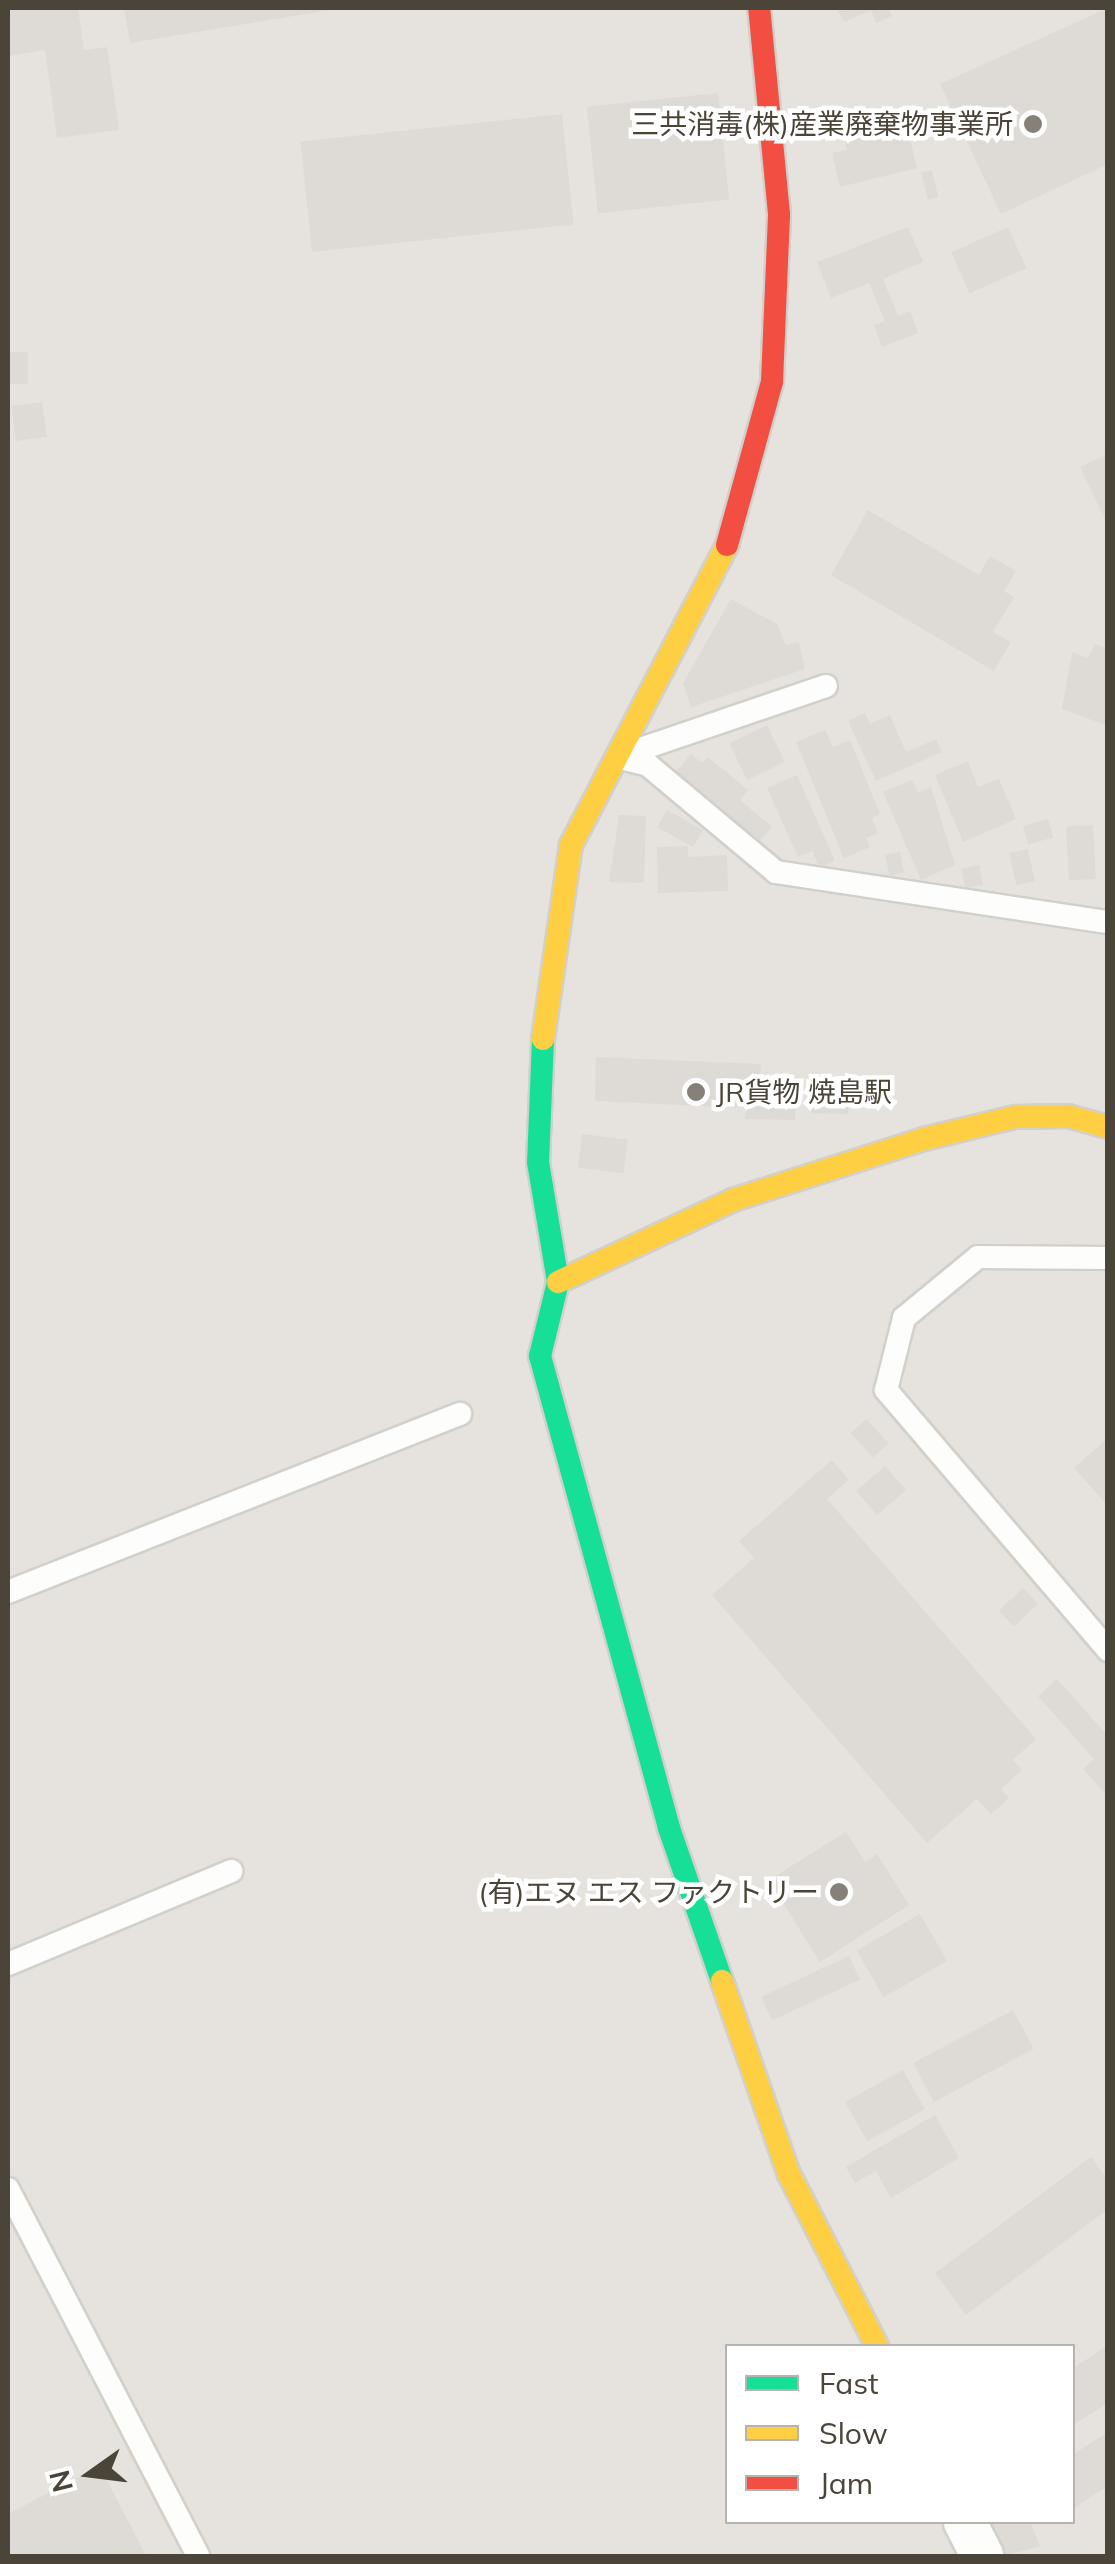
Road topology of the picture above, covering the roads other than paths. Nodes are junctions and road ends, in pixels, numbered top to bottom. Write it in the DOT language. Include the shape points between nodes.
graph roads {
  1 [pos="760,8"];
  2 [pos="826,686"];
  3 [pos="616,757"];
  4 [pos="1108,922"];
  5 [pos="1108,1127"];
  6 [pos="1108,1258"];
  7 [pos="558,1282"];
  8 [pos="460,1414"];
  9 [pos="8,1592"];
  10 [pos="1108,1650"];
  11 [pos="231,1871"];
  12 [pos="8,1964"];
  13 [pos="8,2189"];
  14 [pos="875,2344"];
  15 [pos="966,2524"];
  16 [pos="198,2556"];
  17 [pos="982,2556"];
  1 -- 3 [label="street" via="780,214 772,382 726,548"];
  2 -- 3 [label="lane"];
  3 -- 4 [label="lane" via="648,765 776,872"];
  3 -- 7 [label="street" via="571,845 545,1005 538,1162"];
  5 -- 7 [label="street" via="1068,1116 1014,1117 924,1139 734,1200"];
  6 -- 10 [label="lane" via="978,1256 904,1318 886,1390"];
  7 -- 14 [label="street" via="540,1356 668,1828 789,2174"];
  8 -- 9 [label="lane"];
  11 -- 12 [label="lane"];
  13 -- 16 [label="lane"];
  15 -- 17 [label="street"];
}
